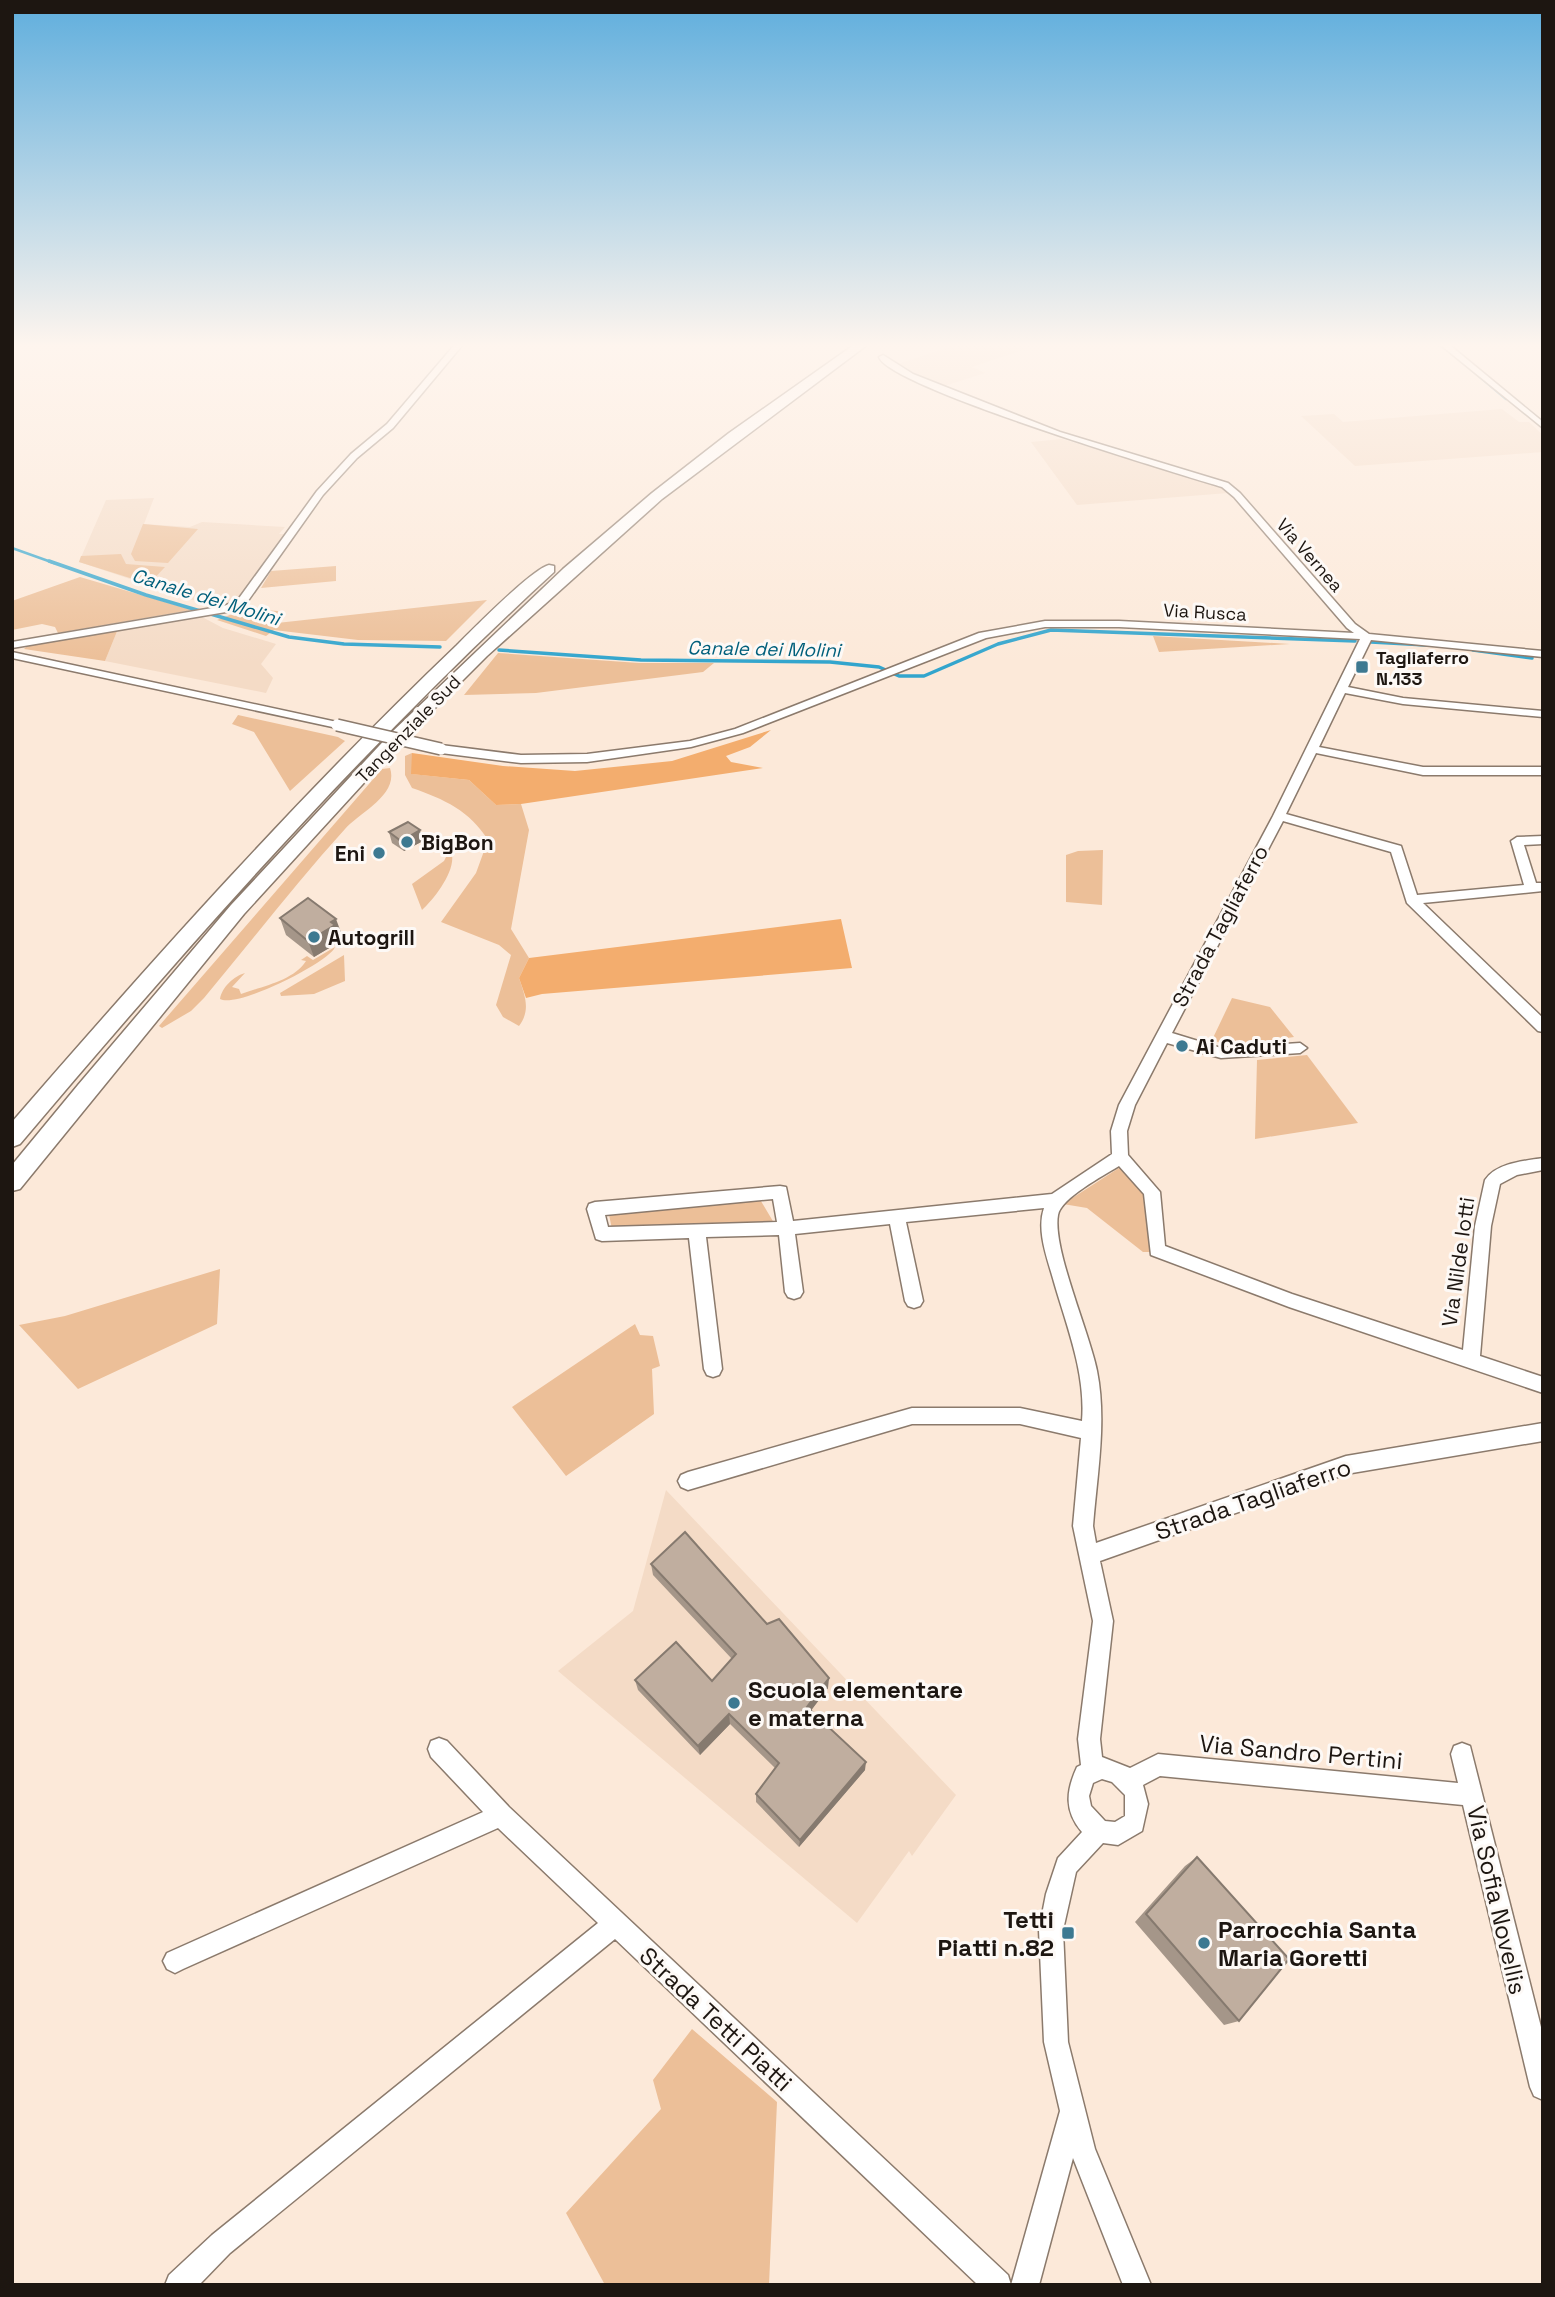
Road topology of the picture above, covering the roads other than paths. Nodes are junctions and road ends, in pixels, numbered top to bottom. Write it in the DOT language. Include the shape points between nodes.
graph roads {
  1 [pos="362,449"];
  2 [pos="696,449"];
  3 [pos="716,449"];
  4 [pos="1105,449"];
  5 [pos="1367,637"];
  6 [pos="12,645"];
  7 [pos="1516,649"];
  8 [pos="12,654"];
  9 [pos="1543,654"];
  10 [pos="1543,660"];
  11 [pos="1342,689"];
  12 [pos="1543,714"];
  13 [pos="1312,750"];
  14 [pos="1543,771"];
  15 [pos="1279,816"];
  16 [pos="1543,840"];
  17 [pos="1537,887"];
  18 [pos="1412,900"];
  19 [pos="1543,1027"];
  20 [pos="1163,1036"];
  21 [pos="1300,1048"];
  22 [pos="12,1138"];
  23 [pos="1120,1157"];
  24 [pos="1543,1164"];
  25 [pos="12,1182"];
  26 [pos="1055,1200"];
  27 [pos="897,1217"];
  28 [pos="786,1228"];
  29 [pos="697,1231"];
  30 [pos="794,1292"];
  31 [pos="914,1301"];
  32 [pos="1471,1360"];
  33 [pos="713,1368"];
  34 [pos="1543,1385"];
  35 [pos="1090,1431"];
  36 [pos="1543,1432"];
  37 [pos="688,1481"];
  38 [pos="1089,1555"];
  39 [pos="439,1749"];
  40 [pos="1462,1754"];
  41 [pos="1093,1770"];
  42 [pos="1129,1781"];
  43 [pos="1472,1795"];
  44 [pos="500,1815"];
  45 [pos="1098,1831"];
  46 [pos="615,1924"];
  47 [pos="175,1961"];
  48 [pos="1543,2087"];
  49 [pos="1072,2111"];
  50 [pos="179,2285"];
  51 [pos="998,2285"];
  52 [pos="1025,2285"];
  53 [pos="1137,2285"];
  1 -- 6 [label="street" via="320,493 241,603"];
  2 -- 22 [label="highway, Tangenziale Sud" via="637,494 472,639 380,728 256,859"];
  3 -- 25 [label="highway, Tangenziale Sud" via="483,652 360,778 123,1046"];
  4 -- 5 [label="street, Via Vernea" via="1225,485 1351,626"];
  5 -- 7 [label="street, Via Rusca"];
  5 -- 8 [label="street, Via Rusca, bridge" via="1045,624 983,635 739,731 691,744 639,753 520,759 441,749"];
  5 -- 11 [label="street, Strada Tagliaferro"];
  7 -- 9 [label="street"];
  7 -- 10 [label="street"];
  11 -- 12 [label="street" via="1403,701"];
  11 -- 13 [label="street, Strada Tagliaferro"];
  13 -- 14 [label="street" via="1423,771"];
  13 -- 15 [label="street, Strada Tagliaferro"];
  15 -- 18 [label="street" via="1397,849"];
  15 -- 20 [label="street, Strada Tagliaferro"];
  16 -- 17 [label="street" via="1517,841"];
  17 -- 18 [label="street"];
  18 -- 19 [label="street"];
  20 -- 21 [label="street, Strada Tagliaferro" via="1221,1053"];
  20 -- 23 [label="street, Strada Tagliaferro" via="1126,1105 1119,1131"];
  23 -- 26 [label="street"];
  23 -- 32 [label="street, Via Nilde Iotti" via="1152,1192 1157,1250 1289,1300"];
  24 -- 32 [label="street, Via Nilde Iotti" via="1514,1169 1493,1180 1483,1226"];
  26 -- 27 [label="street"];
  26 -- 35 [label="street" via="1049,1217 1053,1248 1088,1369 1093,1402"];
  27 -- 28 [label="street"];
  27 -- 31 [label="street"];
  28 -- 29 [label="street"];
  28 -- 29 [label="street" via="780,1192 595,1209 602,1234"];
  28 -- 30 [label="street"];
  29 -- 33 [label="street"];
  32 -- 34 [label="street, Via Nilde Iotti"];
  35 -- 37 [label="street" via="1020,1416 912,1416"];
  35 -- 38 [label="street" via="1083,1526"];
  36 -- 38 [label="street, Strada Tagliaferro" via="1346,1465"];
  38 -- 41 [label="street" via="1103,1621 1089,1739"];
  39 -- 44 [label="street, Strada Tetti Piatti"];
  40 -- 43 [label="street, Via Sofia Novellis"];
  41 -- 42 [label="street" via="1111,1769"];
  41 -- 45 [label="street" via="1080,1783 1078,1803"];
  42 -- 43 [label="street, Via Sandro Pertini" via="1158,1765"];
  42 -- 45 [label="street" via="1138,1802 1134,1823 1118,1835"];
  43 -- 48 [label="street, Via Sofia Novellis"];
  44 -- 46 [label="street, Strada Tetti Piatti"];
  44 -- 47 [label="street"];
  45 -- 49 [label="street" via="1066,1866 1051,1930 1056,2042"];
  46 -- 50 [label="street" via="221,2244"];
  46 -- 51 [label="street, Strada Tetti Piatti"];
  49 -- 52 [label="street"];
  49 -- 53 [label="street" via="1082,2149"];
}
